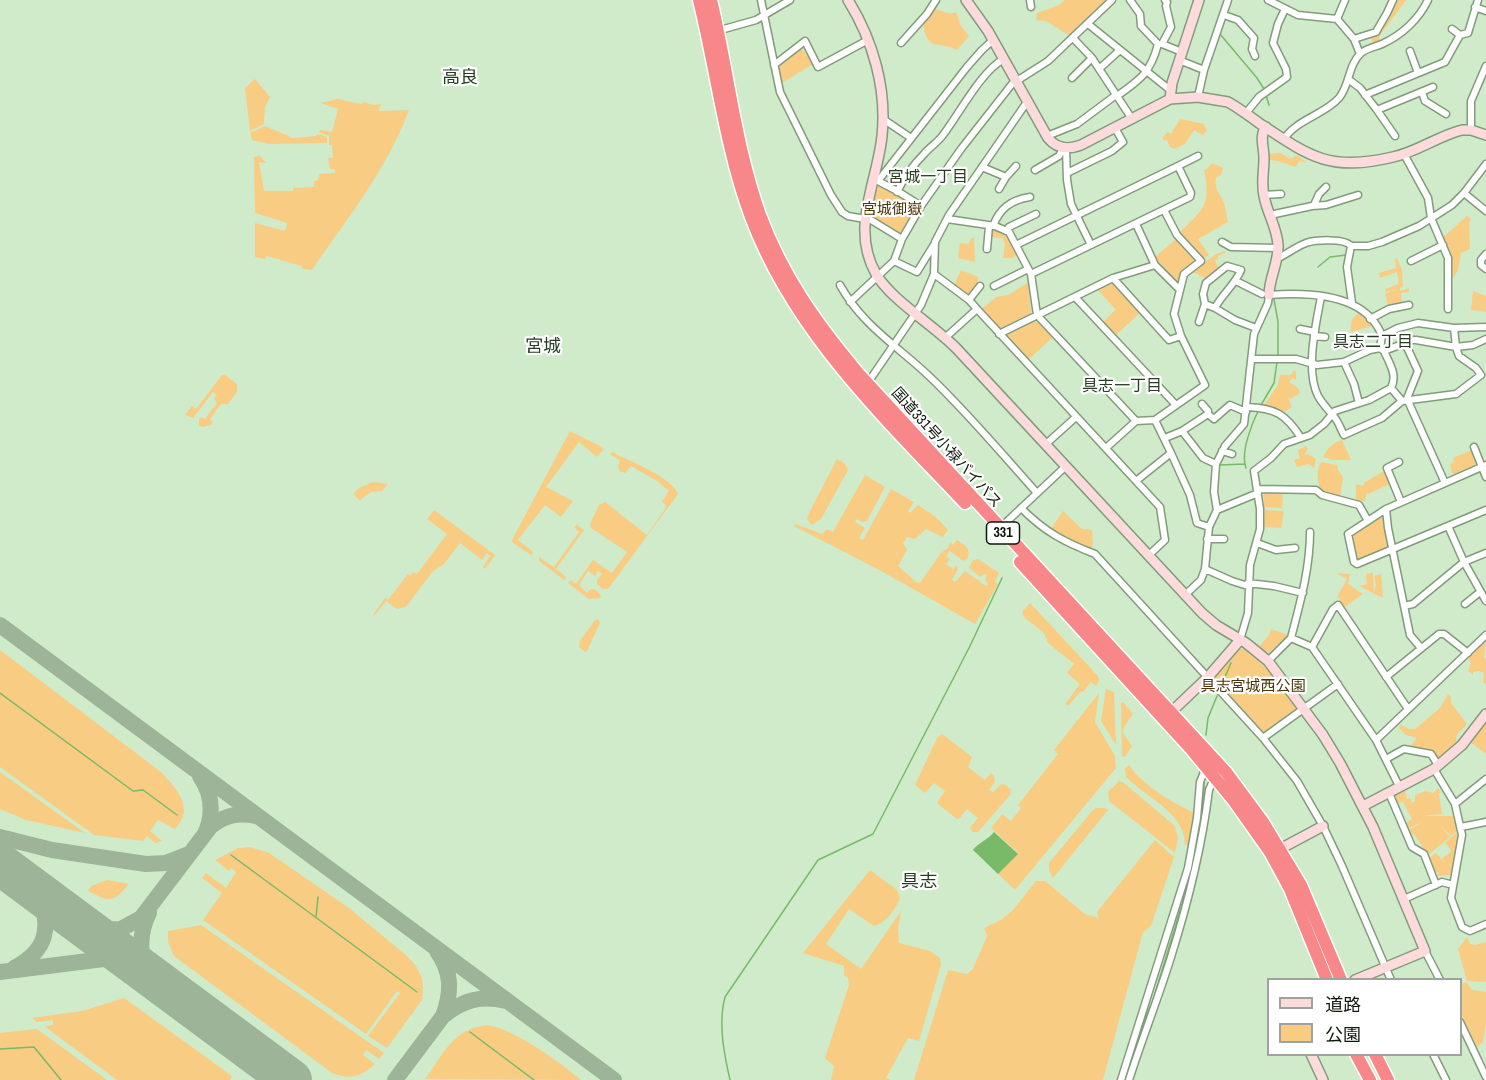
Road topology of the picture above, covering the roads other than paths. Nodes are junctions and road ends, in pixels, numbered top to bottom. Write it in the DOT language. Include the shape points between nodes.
graph roads {
  1 [pos="699,0"];
  2 [pos="711,0"];
  3 [pos="761,0"];
  4 [pos="790,0"];
  5 [pos="848,0"];
  6 [pos="936,0"];
  7 [pos="966,0"];
  8 [pos="1112,0"];
  9 [pos="1130,0"];
  10 [pos="1199,0"];
  11 [pos="1228,0"];
  12 [pos="1268,0"];
  13 [pos="1345,0"];
  14 [pos="1393,0"];
  15 [pos="1428,0"];
  16 [pos="1167,1"];
  17 [pos="1476,4"];
  18 [pos="1285,9"];
  19 [pos="1486,10"];
  20 [pos="1224,15"];
  21 [pos="764,17"];
  22 [pos="1337,19"];
  23 [pos="1088,24"];
  24 [pos="1452,29"];
  25 [pos="712,32"];
  26 [pos="1460,35"];
  27 [pos="1073,38"];
  28 [pos="1354,39"];
  29 [pos="868,40"];
  30 [pos="993,40"];
  31 [pos="901,44"];
  32 [pos="1160,44"];
  33 [pos="1120,50"];
  34 [pos="1410,51"];
  35 [pos="1360,54"];
  36 [pos="1181,56"];
  37 [pos="1255,56"];
  38 [pos="1092,58"];
  39 [pos="1004,59"];
  40 [pos="774,65"];
  41 [pos="1486,66"];
  42 [pos="1099,69"];
  43 [pos="1204,70"];
  44 [pos="1147,72"];
  45 [pos="1418,73"];
  46 [pos="1072,78"];
  47 [pos="1348,79"];
  48 [pos="1016,81"];
  49 [pos="1433,87"];
  50 [pos="1422,92"];
  51 [pos="1170,95"];
  52 [pos="1365,95"];
  53 [pos="1116,96"];
  54 [pos="1198,97"];
  55 [pos="1027,102"];
  56 [pos="1377,110"];
  57 [pos="1246,113"];
  58 [pos="1446,114"];
  59 [pos="883,119"];
  60 [pos="1132,119"];
  61 [pos="1266,127"];
  62 [pos="1115,128"];
  63 [pos="1471,130"];
  64 [pos="1486,135"];
  65 [pos="1047,136"];
  66 [pos="1395,136"];
  67 [pos="911,138"];
  68 [pos="1284,139"];
  69 [pos="1064,148"];
  70 [pos="1404,154"];
  71 [pos="1198,156"];
  72 [pos="1486,164"];
  73 [pos="1016,166"];
  74 [pos="1178,166"];
  75 [pos="982,167"];
  76 [pos="1035,170"];
  77 [pos="1067,173"];
  78 [pos="1006,177"];
  79 [pos="1326,187"];
  80 [pos="999,189"];
  81 [pos="897,192"];
  82 [pos="1464,193"];
  83 [pos="1281,194"];
  84 [pos="1263,195"];
  85 [pos="1358,195"];
  86 [pos="1030,196"];
  87 [pos="921,206"];
  88 [pos="1314,206"];
  89 [pos="1164,210"];
  90 [pos="1486,211"];
  91 [pos="1036,214"];
  92 [pos="1077,215"];
  93 [pos="1270,215"];
  94 [pos="865,218"];
  95 [pos="1431,218"];
  96 [pos="947,219"];
  97 [pos="1136,224"];
  98 [pos="991,226"];
  99 [pos="1006,231"];
  100 [pos="902,239"];
  101 [pos="935,242"];
  102 [pos="1222,242"];
  103 [pos="1016,245"];
  104 [pos="1443,245"];
  105 [pos="1091,246"];
  106 [pos="1351,246"];
  107 [pos="1278,248"];
  108 [pos="987,249"];
  109 [pos="1486,254"];
  110 [pos="1276,259"];
  111 [pos="894,261"];
  112 [pos="1411,261"];
  113 [pos="1155,265"];
  114 [pos="1486,269"];
  115 [pos="1029,272"];
  116 [pos="934,274"];
  117 [pos="878,277"];
  118 [pos="1113,278"];
  119 [pos="1236,281"];
  120 [pos="840,285"];
  121 [pos="980,286"];
  122 [pos="994,286"];
  123 [pos="1180,290"];
  124 [pos="1266,295"];
  125 [pos="1075,297"];
  126 [pos="1321,297"];
  127 [pos="969,300"];
  128 [pos="850,302"];
  129 [pos="1352,303"];
  130 [pos="1205,304"];
  131 [pos="1409,305"];
  132 [pos="1215,308"];
  133 [pos="977,309"];
  134 [pos="1448,309"];
  135 [pos="916,313"];
  136 [pos="1037,315"];
  137 [pos="1370,319"];
  138 [pos="1200,322"];
  139 [pos="1486,327"];
  140 [pos="1256,328"];
  141 [pos="1454,328"];
  142 [pos="1300,329"];
  143 [pos="999,334"];
  144 [pos="1314,334"];
  145 [pos="1181,336"];
  146 [pos="1382,336"];
  147 [pos="946,337"];
  148 [pos="1325,337"];
  149 [pos="1486,339"];
  150 [pos="1405,343"];
  151 [pos="894,346"];
  152 [pos="1456,347"];
  153 [pos="1382,350"];
  154 [pos="1252,359"];
  155 [pos="1344,362"];
  156 [pos="1313,365"];
  157 [pos="1484,374"];
  158 [pos="864,387"];
  159 [pos="1391,388"];
  160 [pos="1405,401"];
  161 [pos="1359,403"];
  162 [pos="1202,404"];
  163 [pos="1176,405"];
  164 [pos="1246,410"];
  165 [pos="1208,414"];
  166 [pos="1332,415"];
  167 [pos="1076,417"];
  168 [pos="1214,419"];
  169 [pos="1155,420"];
  170 [pos="1136,421"];
  171 [pos="1212,426"];
  172 [pos="1182,431"];
  173 [pos="1165,438"];
  174 [pos="1301,438"];
  175 [pos="1046,444"];
  176 [pos="1474,447"];
  177 [pos="1106,448"];
  178 [pos="1222,451"];
  179 [pos="1171,453"];
  180 [pos="1232,454"];
  181 [pos="1399,462"];
  182 [pos="1216,464"];
  183 [pos="1066,466"];
  184 [pos="1484,466"];
  185 [pos="1486,477"];
  186 [pos="1136,481"];
  187 [pos="1445,483"];
  188 [pos="1258,491"];
  189 [pos="1037,493"];
  190 [pos="1401,502"];
  191 [pos="1022,508"];
  192 [pos="1386,509"];
  193 [pos="1217,510"];
  194 [pos="1486,510"];
  195 [pos="1368,521"];
  196 [pos="1448,526"];
  197 [pos="999,528"];
  198 [pos="1209,528"];
  199 [pos="1310,532"];
  200 [pos="1207,539"];
  201 [pos="1224,539"];
  202 [pos="1257,543"];
  203 [pos="1295,549"];
  204 [pos="1393,549"];
  205 [pos="1486,553"];
  206 [pos="1149,555"];
  207 [pos="1464,562"];
  208 [pos="1205,569"];
  209 [pos="1248,584"];
  210 [pos="1303,592"];
  211 [pos="1480,592"];
  212 [pos="1185,595"];
  213 [pos="1486,601"];
  214 [pos="1465,603"];
  215 [pos="1404,606"];
  216 [pos="1486,635"];
  217 [pos="1291,638"];
  218 [pos="1240,640"];
  219 [pos="1312,647"];
  220 [pos="1421,648"];
  221 [pos="1468,653"];
  222 [pos="1268,661"];
  223 [pos="1208,677"];
  224 [pos="1386,677"];
  225 [pos="1338,684"];
  226 [pos="1304,708"];
  227 [pos="1408,710"];
  228 [pos="1486,714"];
  229 [pos="1167,715"];
  230 [pos="1263,738"];
  231 [pos="1376,740"];
  232 [pos="1386,759"];
  233 [pos="1206,767"];
  234 [pos="1436,767"];
  235 [pos="1486,779"];
  236 [pos="1218,781"];
  237 [pos="1400,788"];
  238 [pos="1389,794"];
  239 [pos="1455,804"];
  240 [pos="1363,806"];
  241 [pos="1486,822"];
  242 [pos="1323,826"];
  243 [pos="1461,827"];
  244 [pos="1280,849"];
  245 [pos="1436,885"];
  246 [pos="1453,885"];
  247 [pos="1404,899"];
  248 [pos="1486,924"];
  249 [pos="1425,951"];
  250 [pos="1161,954"];
  251 [pos="1171,957"];
  252 [pos="1385,968"];
  253 [pos="1326,978"];
  254 [pos="1340,978"];
  255 [pos="1360,978"];
  256 [pos="1390,978"];
  257 [pos="1439,978"];
  258 [pos="1462,1028"];
  259 [pos="1312,1056"];
  260 [pos="1357,1056"];
  261 [pos="1376,1056"];
  262 [pos="1434,1056"];
  263 [pos="1486,1077"];
  264 [pos="1121,1080"];
  265 [pos="1129,1080"];
  266 [pos="1323,1080"];
  267 [pos="1370,1080"];
  268 [pos="1388,1080"];
  269 [pos="1446,1080"];
  1 -- 25 [label="highway, 国道331号小禄バイパス / 331"];
  2 -- 25 [label="highway, 国道331号小禄バイパス / 331"];
  3 -- 21 [label="street"];
  4 -- 21 [label="street"];
  5 -- 29 [label="street"];
  6 -- 31 [label="street"];
  7 -- 30 [label="street"];
  8 -- 23 [label="street"];
  9 -- 32 [label="street" via="1141,16 1141,26"];
  10 -- 36 [label="street"];
  11 -- 20 [label="street"];
  12 -- 18 [label="street"];
  13 -- 22 [label="street"];
  14 -- 28 [label="street" via="1376,32"];
  15 -- 35 [label="street" via="1420,15 1392,39"];
  16 -- 32 [label="street" via="1171,27"];
  17 -- 19 [label="street"];
  17 -- 26 [label="street" via="1468,33"];
  18 -- 22 [label="street" via="1298,15"];
  18 -- 57 [label="street" via="1273,43 1287,77 1259,97"];
  20 -- 37 [label="street" via="1238,20 1254,38"];
  20 -- 43 [label="street"];
  21 -- 25 [label="street"];
  21 -- 40 [label="street"];
  22 -- 28 [label="street"];
  23 -- 27 [label="street"];
  23 -- 33 [label="street"];
  24 -- 26 [label="street"];
  25 -- 158 [label="highway, 国道331号小禄バイパス / 331" via="760,216 802,300"];
  26 -- 45 [label="street" via="1445,62"];
  27 -- 38 [label="street"];
  27 -- 48 [label="street" via="1039,68"];
  28 -- 35 [label="street"];
  29 -- 40 [label="street" via="818,67 805,41"];
  29 -- 59 [label="street" via="879,80"];
  30 -- 39 [label="street"];
  30 -- 67 [label="street"];
  32 -- 36 [label="street"];
  32 -- 44 [label="street"];
  33 -- 42 [label="street"];
  33 -- 44 [label="street"];
  34 -- 45 [label="street"];
  35 -- 47 [label="street"];
  36 -- 43 [label="street"];
  36 -- 51 [label="street"];
  38 -- 42 [label="street"];
  38 -- 46 [label="street"];
  39 -- 48 [label="street"];
  39 -- 81 [label="street" via="993,66"];
  40 -- 94 [label="street" via="780,92 831,195 842,212"];
  41 -- 63 [label="street" via="1472,101"];
  42 -- 53 [label="street"];
  43 -- 54 [label="street"];
  44 -- 51 [label="street"];
  44 -- 53 [label="street"];
  45 -- 52 [label="street"];
  47 -- 52 [label="street"];
  47 -- 68 [label="street" via="1333,104 1292,129"];
  48 -- 55 [label="street"];
  48 -- 87 [label="street"];
  49 -- 50 [label="street"];
  50 -- 56 [label="street"];
  50 -- 58 [label="street" via="1425,101"];
  51 -- 54 [label="street"];
  51 -- 60 [label="street"];
  52 -- 56 [label="street"];
  53 -- 60 [label="street"];
  53 -- 65 [label="street" via="1077,124"];
  54 -- 57 [label="street" via="1224,101"];
  55 -- 65 [label="street"];
  55 -- 75 [label="street"];
  56 -- 66 [label="street"];
  57 -- 61 [label="street"];
  59 -- 67 [label="street"];
  59 -- 94 [label="street"];
  60 -- 62 [label="street"];
  61 -- 68 [label="street"];
  61 -- 84 [label="street" via="1262,133"];
  62 -- 69 [label="street" via="1081,145"];
  62 -- 77 [label="street" via="1123,142"];
  63 -- 64 [label="street"];
  63 -- 70 [label="street" via="1453,132"];
  65 -- 69 [label="street"];
  67 -- 81 [label="street" via="878,181"];
  68 -- 70 [label="street" via="1311,156 1336,162"];
  69 -- 76 [label="street" via="1059,156"];
  69 -- 77 [label="street"];
  70 -- 95 [label="street" via="1428,198"];
  71 -- 74 [label="street"];
  72 -- 82 [label="street"];
  73 -- 78 [label="street"];
  74 -- 89 [label="street" via="1190,197"];
  74 -- 92 [label="street"];
  75 -- 78 [label="street"];
  75 -- 96 [label="street"];
  77 -- 92 [label="street"];
  78 -- 80 [label="street"];
  79 -- 88 [label="street"];
  81 -- 87 [label="street"];
  82 -- 90 [label="street"];
  82 -- 95 [label="street"];
  83 -- 84 [label="street"];
  84 -- 93 [label="street"];
  85 -- 88 [label="street"];
  86 -- 98 [label="street" via="1005,206"];
  87 -- 100 [label="street"];
  88 -- 93 [label="street"];
  89 -- 97 [label="street"];
  89 -- 123 [label="street" via="1177,235 1201,261 1184,274"];
  91 -- 99 [label="street"];
  92 -- 103 [label="street"];
  92 -- 105 [label="street"];
  93 -- 107 [label="street"];
  94 -- 100 [label="street"];
  94 -- 117 [label="street" via="865,247"];
  95 -- 104 [label="street"];
  95 -- 106 [label="street" via="1382,242"];
  96 -- 98 [label="street"];
  96 -- 101 [label="street"];
  97 -- 105 [label="street"];
  97 -- 113 [label="street"];
  98 -- 99 [label="street"];
  98 -- 108 [label="street"];
  99 -- 103 [label="street"];
  100 -- 111 [label="street"];
  101 -- 111 [label="street" via="917,272"];
  101 -- 116 [label="street"];
  102 -- 107 [label="street" via="1231,247"];
  103 -- 115 [label="street"];
  104 -- 112 [label="street"];
  104 -- 134 [label="street" via="1448,267"];
  105 -- 115 [label="street"];
  106 -- 110 [label="street" via="1341,240 1308,242"];
  106 -- 129 [label="street" via="1347,267"];
  107 -- 110 [label="street"];
  109 -- 114 [label="street" via="1481,260"];
  110 -- 124 [label="street"];
  111 -- 117 [label="street"];
  113 -- 118 [label="street"];
  113 -- 123 [label="street"];
  115 -- 122 [label="street"];
  115 -- 136 [label="street"];
  116 -- 127 [label="street"];
  116 -- 135 [label="street"];
  117 -- 128 [label="street"];
  117 -- 135 [label="street"];
  118 -- 125 [label="street"];
  118 -- 145 [label="street" via="1169,340"];
  119 -- 124 [label="street"];
  119 -- 130 [label="street" via="1241,270 1227,266 1206,283"];
  119 -- 132 [label="street"];
  120 -- 128 [label="street"];
  121 -- 127 [label="street"];
  123 -- 145 [label="street" via="1174,309"];
  124 -- 126 [label="street"];
  124 -- 140 [label="street"];
  125 -- 136 [label="street"];
  125 -- 163 [label="street"];
  126 -- 129 [label="street"];
  126 -- 144 [label="street"];
  127 -- 133 [label="street"];
  128 -- 151 [label="street"];
  129 -- 137 [label="street"];
  130 -- 132 [label="street"];
  130 -- 138 [label="street"];
  131 -- 137 [label="street"];
  132 -- 140 [label="street"];
  133 -- 143 [label="street"];
  133 -- 147 [label="street"];
  135 -- 147 [label="street"];
  135 -- 151 [label="street"];
  136 -- 143 [label="street"];
  136 -- 170 [label="street"];
  137 -- 146 [label="street"];
  139 -- 141 [label="street"];
  140 -- 154 [label="street"];
  141 -- 146 [label="street" via="1418,323"];
  141 -- 152 [label="street"];
  142 -- 144 [label="street"];
  143 -- 167 [label="street"];
  144 -- 148 [label="street"];
  144 -- 156 [label="street"];
  145 -- 163 [label="street" via="1205,385"];
  146 -- 153 [label="street"];
  147 -- 175 [label="street"];
  149 -- 152 [label="street"];
  150 -- 152 [label="street" via="1416,340"];
  150 -- 153 [label="street"];
  150 -- 160 [label="street" via="1418,371"];
  151 -- 158 [label="street"];
  151 -- 189 [label="street" via="929,376"];
  152 -- 157 [label="street" via="1459,356"];
  153 -- 155 [label="street" via="1370,350"];
  153 -- 159 [label="street" via="1393,371"];
  154 -- 156 [label="street" via="1296,359"];
  154 -- 164 [label="street"];
  155 -- 156 [label="street"];
  155 -- 161 [label="street"];
  156 -- 166 [label="street" via="1313,382"];
  157 -- 160 [label="street" via="1456,394"];
  158 -- 197 [label="highway, 国道331号小禄バイパス / 331"];
  158 -- 229 [label="highway, 国道331号小禄バイパス / 331"];
  159 -- 160 [label="street"];
  159 -- 161 [label="street"];
  160 -- 166 [label="street" via="1382,418 1344,435"];
  160 -- 187 [label="street"];
  161 -- 166 [label="street"];
  162 -- 165 [label="street"];
  163 -- 169 [label="street"];
  164 -- 168 [label="street" via="1230,405"];
  164 -- 174 [label="street" via="1273,410 1286,418"];
  164 -- 178 [label="street" via="1244,424"];
  165 -- 168 [label="street"];
  165 -- 172 [label="street"];
  166 -- 174 [label="street"];
  167 -- 175 [label="street"];
  167 -- 177 [label="street"];
  168 -- 171 [label="street"];
  169 -- 170 [label="street"];
  169 -- 173 [label="street"];
  170 -- 177 [label="street"];
  172 -- 173 [label="street"];
  172 -- 182 [label="street" via="1203,458"];
  173 -- 179 [label="street"];
  174 -- 188 [label="street" via="1284,444 1254,471"];
  175 -- 183 [label="street"];
  176 -- 184 [label="street"];
  177 -- 186 [label="street"];
  178 -- 180 [label="street"];
  178 -- 182 [label="street"];
  179 -- 186 [label="street"];
  179 -- 198 [label="street" via="1190,495 1197,523"];
  181 -- 190 [label="street" via="1387,468"];
  182 -- 193 [label="street"];
  183 -- 189 [label="street"];
  183 -- 206 [label="street"];
  184 -- 185 [label="street"];
  184 -- 187 [label="street"];
  186 -- 206 [label="street" via="1160,507 1165,535 1165,540"];
  187 -- 190 [label="street"];
  188 -- 193 [label="street"];
  188 -- 195 [label="street" via="1316,490 1359,505"];
  188 -- 202 [label="street"];
  189 -- 191 [label="street"];
  190 -- 192 [label="street"];
  191 -- 197 [label="street"];
  191 -- 223 [label="street" via="1060,540 1095,554"];
  192 -- 195 [label="street"];
  192 -- 204 [label="street"];
  193 -- 198 [label="street"];
  194 -- 196 [label="street"];
  195 -- 204 [label="street" via="1348,534 1354,562"];
  196 -- 204 [label="street"];
  196 -- 207 [label="street"];
  197 -- 229 [label="highway, 国道331号小禄バイパス / 331"];
  198 -- 200 [label="street"];
  199 -- 210 [label="street" via="1313,544"];
  200 -- 201 [label="street"];
  200 -- 208 [label="street"];
  202 -- 203 [label="street" via="1276,550"];
  202 -- 209 [label="street"];
  204 -- 215 [label="street"];
  205 -- 207 [label="street"];
  206 -- 212 [label="street"];
  207 -- 211 [label="street"];
  207 -- 215 [label="street" via="1413,604"];
  208 -- 209 [label="street"];
  208 -- 212 [label="street" via="1201,580"];
  209 -- 210 [label="street"];
  209 -- 218 [label="street" via="1248,613"];
  210 -- 217 [label="street"];
  211 -- 213 [label="street"];
  211 -- 214 [label="street"];
  212 -- 218 [label="street" via="1216,625"];
  215 -- 220 [label="street" via="1410,635"];
  216 -- 221 [label="street"];
  217 -- 219 [label="street"];
  217 -- 222 [label="street"];
  218 -- 222 [label="street"];
  218 -- 223 [label="street"];
  219 -- 224 [label="street" via="1338,605"];
  219 -- 225 [label="street"];
  220 -- 221 [label="street" via="1444,634"];
  220 -- 224 [label="street"];
  221 -- 227 [label="street"];
  222 -- 226 [label="street"];
  223 -- 229 [label="street"];
  223 -- 230 [label="street"];
  224 -- 227 [label="street"];
  225 -- 226 [label="street"];
  225 -- 231 [label="street"];
  226 -- 230 [label="street"];
  226 -- 240 [label="street"];
  227 -- 231 [label="street"];
  228 -- 234 [label="street" via="1462,745"];
  229 -- 233 [label="highway, 国道331号小禄バイパス / 331"];
  229 -- 244 [label="highway, 国道331号小禄バイパス / 331" via="1226,772"];
  230 -- 242 [label="street" via="1298,781"];
  231 -- 232 [label="street"];
  232 -- 234 [label="street" via="1404,749 1431,754"];
  232 -- 237 [label="street"];
  233 -- 236 [label="highway, 国道331号小禄バイパス / 331"];
  233 -- 250 [label="street" via="1200,782 1188,868"];
  234 -- 237 [label="street"];
  234 -- 239 [label="street"];
  235 -- 239 [label="street"];
  236 -- 251 [label="street" via="1210,786 1195,870"];
  236 -- 253 [label="highway, 国道331号小禄バイパス / 331" via="1264,844 1290,889"];
  237 -- 238 [label="street"];
  238 -- 240 [label="street"];
  238 -- 245 [label="street" via="1412,847 1424,854"];
  239 -- 243 [label="street"];
  240 -- 247 [label="street"];
  241 -- 243 [label="street"];
  242 -- 244 [label="street"];
  242 -- 252 [label="street"];
  243 -- 246 [label="street"];
  244 -- 254 [label="highway, 国道331号小禄バイパス / 331" via="1301,885"];
  245 -- 246 [label="street"];
  245 -- 247 [label="street"];
  246 -- 248 [label="street" via="1451,898 1462,927 1470,931"];
  247 -- 249 [label="street"];
  249 -- 252 [label="street"];
  249 -- 257 [label="street"];
  250 -- 251 [label="street"];
  250 -- 264 [label="street"];
  251 -- 265 [label="street"];
  252 -- 255 [label="street"];
  252 -- 256 [label="street"];
  258 -- 263 [label="street"];
  259 -- 266 [label="street"];
  260 -- 267 [label="highway"];
  261 -- 268 [label="highway"];
  262 -- 269 [label="street"];
}
